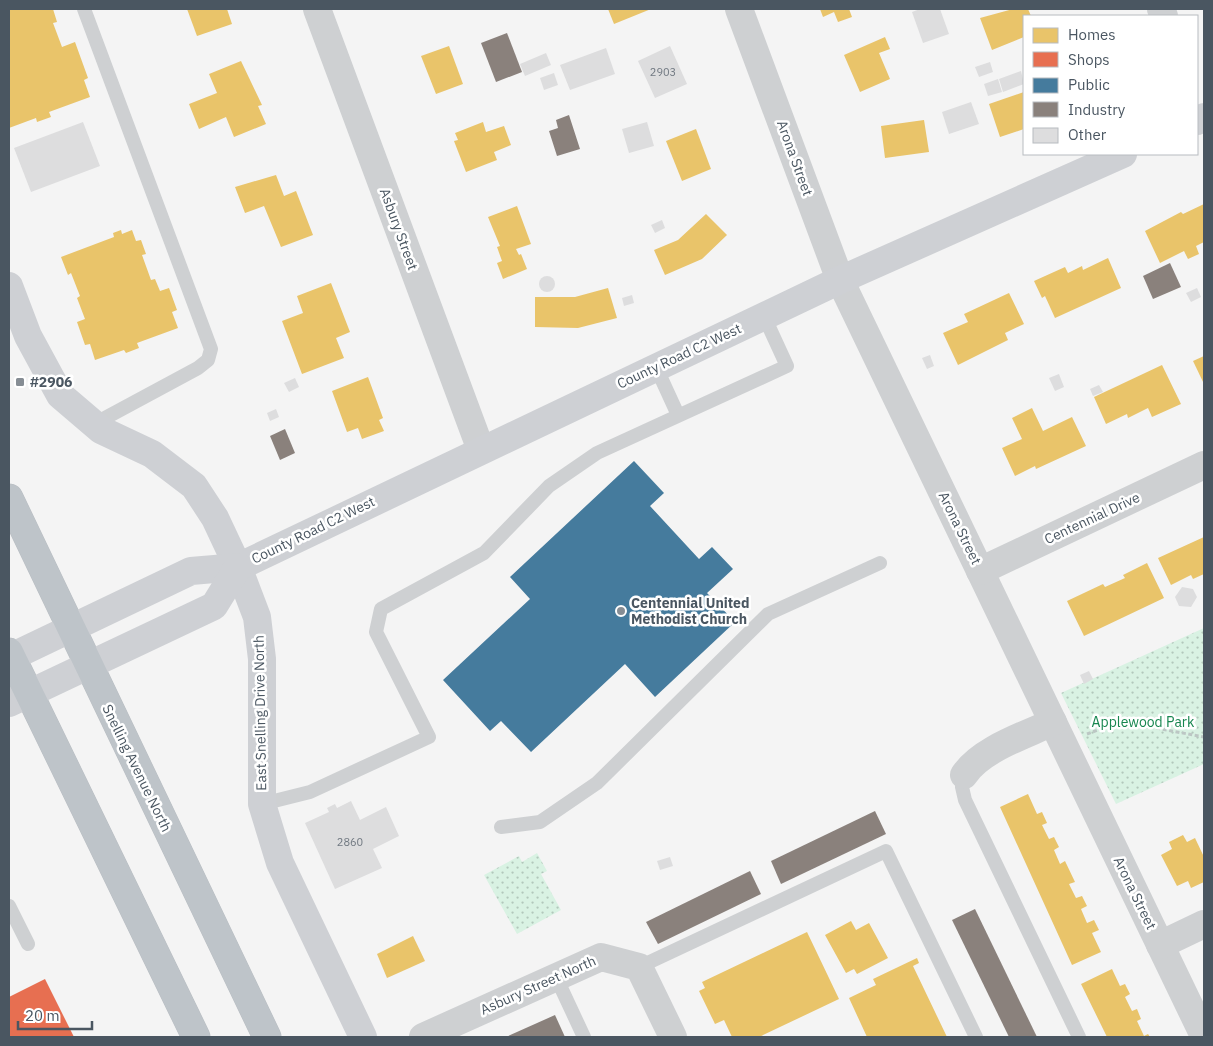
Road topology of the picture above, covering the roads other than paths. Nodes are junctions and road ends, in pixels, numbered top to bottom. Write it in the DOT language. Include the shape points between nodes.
graph roads {
  1 [pos="84,9"];
  2 [pos="317,9"];
  3 [pos="739,9"];
  4 [pos="1121,155"];
  5 [pos="840,280"];
  6 [pos="9,286"];
  7 [pos="764,316"];
  8 [pos="656,367"];
  9 [pos="678,415"];
  10 [pos="94,424"];
  11 [pos="481,450"];
  12 [pos="1204,465"];
  13 [pos="9,498"];
  14 [pos="880,563"];
  15 [pos="238,566"];
  16 [pos="980,571"];
  17 [pos="70,629"];
  18 [pos="10,655"];
  19 [pos="88,666"];
  20 [pos="19,698"];
  21 [pos="1053,722"];
  22 [pos="964,775"];
  23 [pos="262,804"];
  24 [pos="501,827"];
  25 [pos="9,906"];
  26 [pos="1204,924"];
  27 [pos="28,944"];
  28 [pos="1160,945"];
  29 [pos="639,966"];
  30 [pos="556,977"];
  31 [pos="1204,1036"];
  32 [pos="196,1037"];
  33 [pos="268,1037"];
  34 [pos="363,1037"];
  35 [pos="423,1037"];
  36 [pos="584,1037"];
  37 [pos="673,1037"];
  38 [pos="976,1037"];
  39 [pos="1079,1037"];
  1 -- 10 [label="lane" via="211,350 208,360 198,368"];
  2 -- 11 [label="street, Asbury Street"];
  3 -- 5 [label="street, Arona Street"];
  4 -- 5 [label="street, County Road C2 West"];
  5 -- 7 [label="street, County Road C2 West"];
  5 -- 16 [label="street, Arona Street"];
  6 -- 10 [label="street, East Snelling Drive North" via="28,336 60,395"];
  7 -- 8 [label="street, County Road C2 West"];
  7 -- 9 [label="lane" via="787,366"];
  8 -- 9 [label="lane"];
  8 -- 11 [label="street, County Road C2 West"];
  9 -- 23 [label="lane" via="597,452 549,486 484,553 382,609 376,632 429,737 310,792"];
  10 -- 15 [label="street, East Snelling Drive North" via="152,454 194,486 215,518"];
  11 -- 15 [label="street, County Road C2 West"];
  12 -- 16 [label="street, Centennial Drive"];
  13 -- 17 [label="highway, Snelling Avenue North"];
  14 -- 24 [label="lane" via="768,614 597,783 540,822"];
  15 -- 17 [label="street, County Road C2 West" via="191,571"];
  15 -- 19 [label="street, County Road C2 West" via="214,606"];
  15 -- 23 [label="street, East Snelling Drive North" via="257,617 262,659"];
  16 -- 21 [label="street, Arona Street"];
  17 -- 18 [label="street, County Road C2 West"];
  17 -- 19 [label="highway, Snelling Avenue North"];
  18 -- 20 [label="highway"];
  19 -- 20 [label="street, County Road C2 West"];
  19 -- 33 [label="highway, Snelling Avenue North"];
  20 -- 32 [label="highway"];
  21 -- 22 [label="street" via="982,756"];
  21 -- 28 [label="street, Arona Street"];
  22 -- 39 [label="lane" via="965,800"];
  23 -- 34 [label="street, East Snelling Drive North" via="280,864"];
  25 -- 27 [label="lane"];
  26 -- 28 [label="street"];
  28 -- 31 [label="street, Arona Street"];
  29 -- 30 [label="street, Asbury Street North" via="601,957"];
  29 -- 37 [label="street"];
  29 -- 38 [label="lane" via="886,851"];
  30 -- 35 [label="street, Asbury Street North"];
  30 -- 36 [label="lane"];
}
